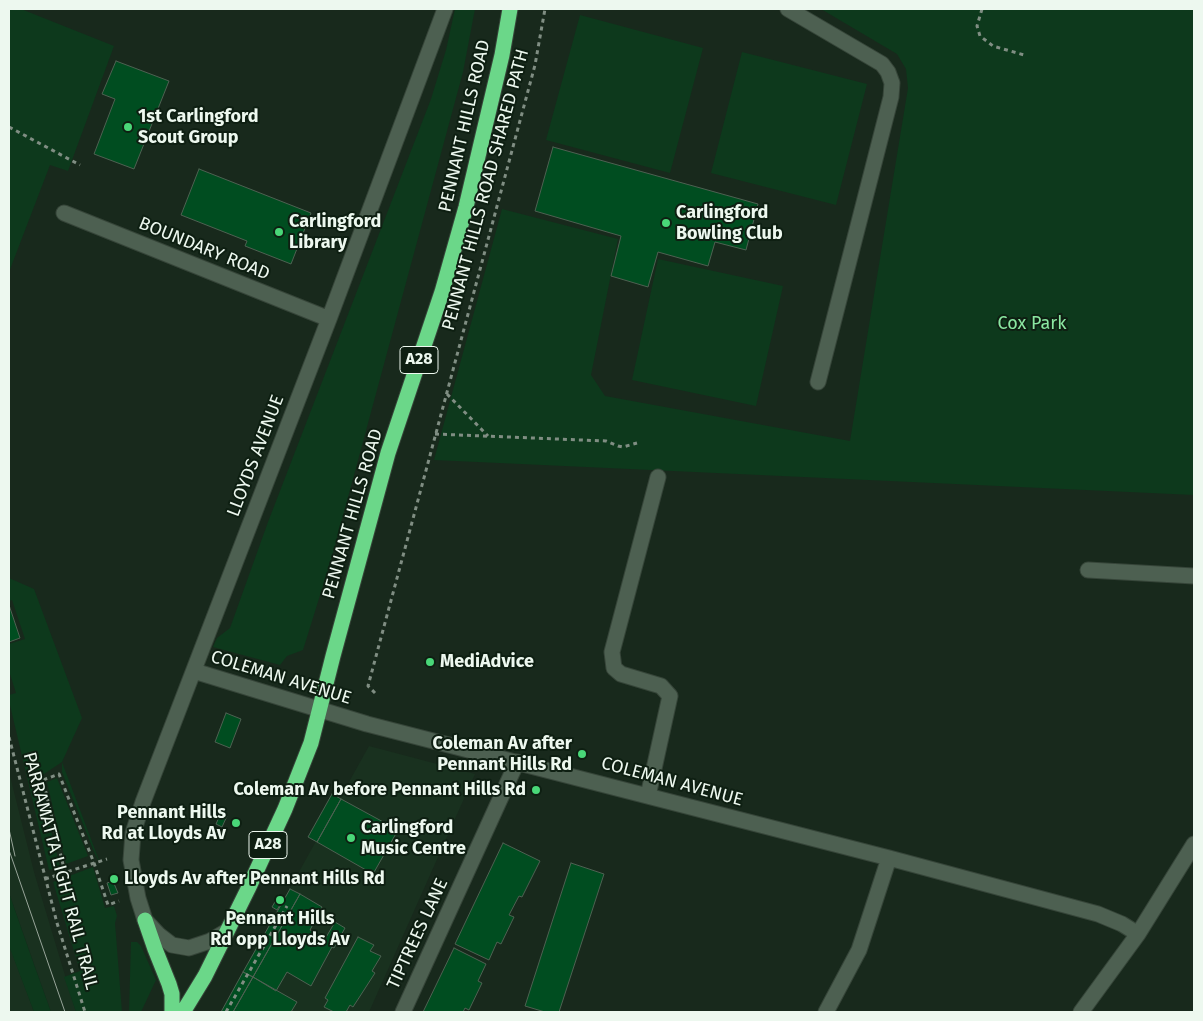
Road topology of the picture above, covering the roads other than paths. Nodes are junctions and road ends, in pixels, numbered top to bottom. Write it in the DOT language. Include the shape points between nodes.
graph roads {
  1 [pos="445,9"];
  2 [pos="510,9"];
  3 [pos="788,9"];
  4 [pos="64,213"];
  5 [pos="329,319"];
  6 [pos="818,382"];
  7 [pos="658,477"];
  8 [pos="1088,570"];
  9 [pos="1194,576"];
  10 [pos="194,671"];
  11 [pos="321,710"];
  12 [pos="517,762"];
  13 [pos="648,796"];
  14 [pos="1194,844"];
  15 [pos="889,858"];
  16 [pos="146,920"];
  17 [pos="227,932"];
  18 [pos="1138,934"];
  19 [pos="172,1012"];
  20 [pos="183,1012"];
  21 [pos="402,1012"];
  22 [pos="826,1012"];
  23 [pos="1081,1012"];
  1 -- 5 [label="street, LLOYDS AVENUE"];
  2 -- 11 [label="highway, PENNANT HILLS ROAD / A28" via="466,207 442,292 388,453"];
  3 -- 6 [label="street" via="882,64 892,83"];
  4 -- 5 [label="street, BOUNDARY ROAD"];
  5 -- 10 [label="street, LLOYDS AVENUE"];
  7 -- 13 [label="street" via="612,652 614,668 621,674 661,686 670,696"];
  8 -- 9 [label="street"];
  10 -- 11 [label="street, COLEMAN AVENUE"];
  10 -- 16 [label="street, LLOYDS AVENUE" via="133,834 131,860"];
  11 -- 12 [label="street, COLEMAN AVENUE"];
  11 -- 17 [label="highway, PENNANT HILLS ROAD / A28" via="285,809"];
  12 -- 13 [label="street, COLEMAN AVENUE"];
  12 -- 21 [label="street, TIPTREES LANE"];
  13 -- 15 [label="street, COLEMAN AVENUE"];
  14 -- 18 [label="street"];
  15 -- 18 [label="street, COLEMAN AVENUE" via="1098,914"];
  15 -- 22 [label="street" via="859,950"];
  16 -- 17 [label="street" via="165,940 180,947 200,945"];
  16 -- 19 [label="highway" via="172,994"];
  17 -- 20 [label="highway, PENNANT HILLS ROAD / A28"];
  18 -- 23 [label="street"];
}
